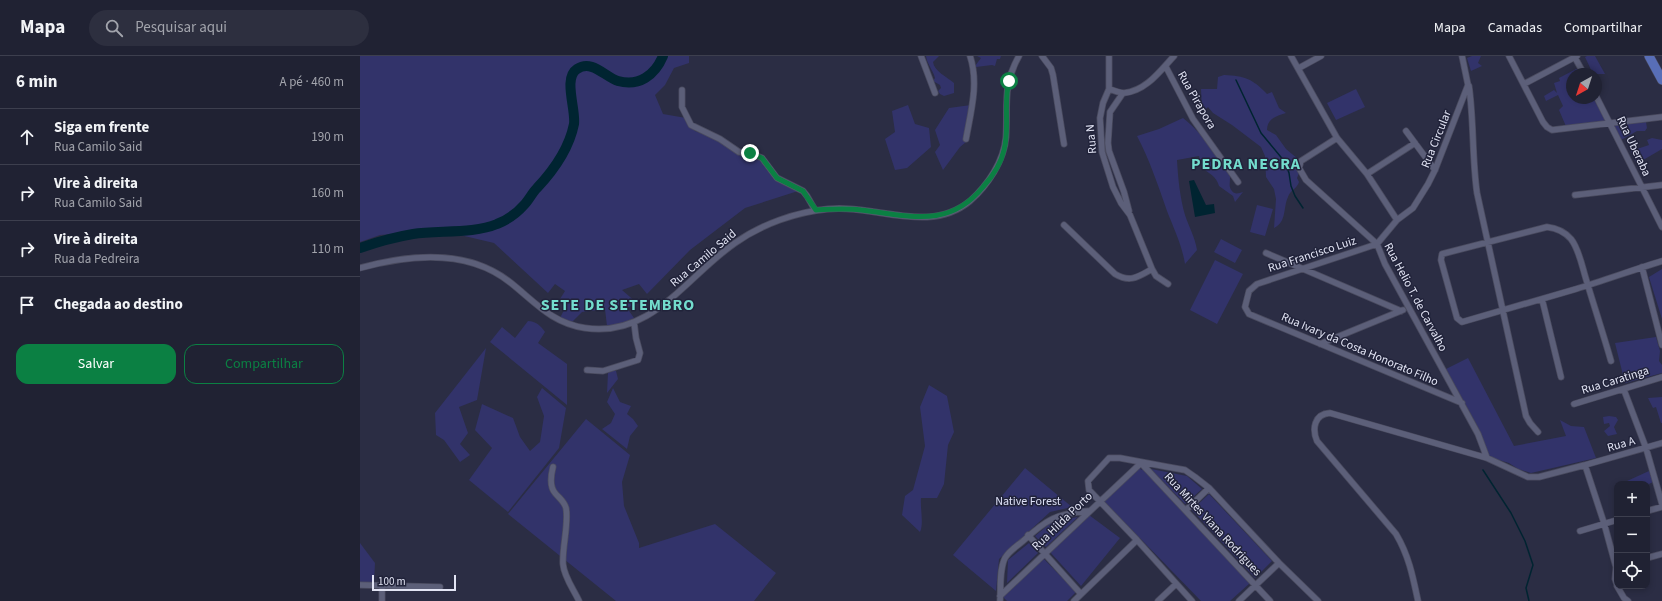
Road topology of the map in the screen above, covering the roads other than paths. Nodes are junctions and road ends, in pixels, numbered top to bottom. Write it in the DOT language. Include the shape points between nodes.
graph roads {
  1 [pos="921,56"];
  2 [pos="970,56"];
  3 [pos="1019,56"];
  4 [pos="1042,56"];
  5 [pos="1109,56"];
  6 [pos="1174,56"];
  7 [pos="1291,56"];
  8 [pos="1321,56"];
  9 [pos="1462,56"];
  10 [pos="1509,56"];
  11 [pos="1575,56"];
  12 [pos="1649,56"];
  13 [pos="1166,66"];
  14 [pos="1299,68"];
  15 [pos="1581,68"];
  16 [pos="1662,80"];
  17 [pos="1524,84"];
  18 [pos="1468,85"];
  19 [pos="1109,89"];
  20 [pos="682,90"];
  21 [pos="935,93"];
  22 [pos="1123,93"];
  23 [pos="1103,103"];
  24 [pos="1600,104"];
  25 [pos="1112,106"];
  26 [pos="1662,117"];
  27 [pos="1610,122"];
  28 [pos="1406,131"];
  29 [pos="966,138"];
  30 [pos="1337,138"];
  31 [pos="1415,143"];
  32 [pos="1064,144"];
  33 [pos="1112,158"];
  34 [pos="1105,160"];
  35 [pos="1435,170"];
  36 [pos="1367,174"];
  37 [pos="1238,182"];
  38 [pos="1662,185"];
  39 [pos="1641,188"];
  40 [pos="1575,195"];
  41 [pos="816,210"];
  42 [pos="1130,215"];
  43 [pos="1397,220"];
  44 [pos="1064,225"];
  45 [pos="1662,227"];
  46 [pos="1488,241"];
  47 [pos="1377,244"];
  48 [pos="1266,253"];
  49 [pos="1662,261"];
  50 [pos="1642,267"];
  51 [pos="360,268"];
  52 [pos="1300,268"];
  53 [pos="1152,269"];
  54 [pos="1168,284"];
  55 [pos="1588,285"];
  56 [pos="1542,299"];
  57 [pos="1409,308"];
  58 [pos="1504,310"];
  59 [pos="1401,311"];
  60 [pos="1249,314"];
  61 [pos="634,322"];
  62 [pos="1320,344"];
  63 [pos="1662,346"];
  64 [pos="1611,361"];
  65 [pos="587,370"];
  66 [pos="1560,377"];
  67 [pos="1662,377"];
  68 [pos="1624,390"];
  69 [pos="1462,403"];
  70 [pos="1574,404"];
  71 [pos="1538,432"];
  72 [pos="1662,443"];
  73 [pos="1646,448"];
  74 [pos="1487,458"];
  75 [pos="1141,463"];
  76 [pos="1585,465"];
  77 [pos="553,467"];
  78 [pos="1209,488"];
  79 [pos="1099,501"];
  80 [pos="1662,504"];
  81 [pos="1662,507"];
  82 [pos="1186,510"];
  83 [pos="1650,510"];
  84 [pos="1088,511"];
  85 [pos="1614,521"];
  86 [pos="1604,524"];
  87 [pos="1580,532"];
  88 [pos="1028,535"];
  89 [pos="1137,540"];
  90 [pos="1044,554"];
  91 [pos="1662,554"];
  92 [pos="1614,557"];
  93 [pos="1650,557"];
  94 [pos="1279,562"];
  95 [pos="1176,584"];
  96 [pos="360,585"];
  97 [pos="382,585"];
  98 [pos="1255,585"];
  99 [pos="440,587"];
  100 [pos="1619,589"];
  101 [pos="1081,594"];
  102 [pos="1000,598"];
  103 [pos="382,601"];
  104 [pos="580,601"];
  105 [pos="1074,601"];
  106 [pos="1158,601"];
  107 [pos="1192,601"];
  108 [pos="1238,601"];
  109 [pos="1270,601"];
  110 [pos="1318,601"];
  111 [pos="1418,601"];
  112 [pos="1628,601"];
  1 -- 21 [label="street"];
  2 -- 29 [label="street" via="975,78"];
  3 -- 41 [label="street, Rua Camilo Said" via="1012,69 1007,89 1006,138 1001,158 985,185 966,204 948,212 920,217 846,208"];
  4 -- 32 [label="street" via="1054,75"];
  5 -- 19 [label="street, Rua N"];
  6 -- 13 [label="street, Rua Pirapora"];
  7 -- 14 [label="street"];
  8 -- 14 [label="street"];
  9 -- 18 [label="street"];
  10 -- 17 [label="street"];
  11 -- 15 [label="street"];
  11 -- 17 [label="street"];
  12 -- 16 [label="main road"];
  13 -- 22 [label="street, Rua Pirapora" via="1145,86"];
  13 -- 37 [label="street, Rua Pirapora" via="1193,119"];
  14 -- 30 [label="street"];
  17 -- 27 [label="street" via="1543,122 1552,130"];
  18 -- 35 [label="street, Rua Circular"];
  18 -- 46 [label="street" via="1472,108 1473,167"];
  19 -- 22 [label="street"];
  19 -- 23 [label="street, Rua N"];
  20 -- 41 [label="street" via="682,108 691,125 720,139 739,152 762,158 777,178 803,191"];
  22 -- 25 [label="street"];
  23 -- 25 [label="street"];
  23 -- 34 [label="street, Rua N" via="1100,126"];
  24 -- 27 [label="street, Rua Uberaba"];
  25 -- 33 [label="street, Rua N" via="1108,143"];
  26 -- 27 [label="street"];
  27 -- 39 [label="street, Rua Uberaba"];
  28 -- 31 [label="street"];
  30 -- 36 [label="street"];
  30 -- 47 [label="street, Rua Helio T. de Carvalho" via="1301,161 1299,168 1306,180"];
  31 -- 35 [label="street"];
  31 -- 36 [label="street"];
  33 -- 34 [label="street"];
  33 -- 42 [label="street, Rua N"];
  34 -- 42 [label="street, Rua N" via="1113,186"];
  35 -- 43 [label="street, Rua Circular" via="1414,208"];
  36 -- 43 [label="street"];
  38 -- 39 [label="street"];
  39 -- 40 [label="street"];
  39 -- 45 [label="street, Rua Uberaba"];
  41 -- 61 [label="street, Rua Camilo Said" via="781,219 736,242 665,304"];
  42 -- 53 [label="street, Rua N"];
  43 -- 47 [label="street"];
  44 -- 53 [label="street" via="1114,274 1123,279 1131,279"];
  46 -- 55 [label="street" via="1547,227 1555,228 1572,240"];
  46 -- 58 [label="street"];
  46 -- 58 [label="street" via="1444,252 1440,260 1459,321"];
  47 -- 52 [label="street, Rua Francisco Luiz"];
  47 -- 57 [label="street, Rua Helio T. de Carvalho"];
  48 -- 52 [label="street"];
  49 -- 50 [label="street"];
  50 -- 55 [label="street"];
  50 -- 63 [label="street"];
  51 -- 61 [label="street, Rua Camilo Said" via="417,257 452,257 497,273 546,313 566,324 595,329"];
  52 -- 59 [label="street"];
  52 -- 60 [label="street, Rua Francisco Luiz" via="1253,286 1245,307"];
  53 -- 54 [label="street, Rua N" via="1156,276"];
  55 -- 56 [label="street"];
  55 -- 64 [label="street"];
  56 -- 58 [label="street"];
  56 -- 66 [label="street"];
  57 -- 59 [label="street"];
  57 -- 69 [label="street, Rua Helio T. de Carvalho"];
  58 -- 71 [label="street" via="1526,416"];
  59 -- 62 [label="street"];
  60 -- 62 [label="street, Rua Ivary da Costa Honorato Filho"];
  61 -- 65 [label="street" via="640,353 638,360 603,371"];
  62 -- 69 [label="street, Rua Ivary da Costa Honorato Filho"];
  67 -- 68 [label="street, Rua Caratinga"];
  68 -- 70 [label="street, Rua Caratinga"];
  68 -- 73 [label="street"];
  69 -- 74 [label="street, Rua Helio T. de Carvalho"];
  72 -- 73 [label="street, Rua A"];
  73 -- 76 [label="street, Rua A"];
  73 -- 80 [label="street"];
  74 -- 76 [label="street, Rua A" via="1528,476 1539,477"];
  74 -- 111 [label="street, Rua A" via="1330,413 1324,413 1316,421 1313,430 1317,441 1390,526 1402,545 1412,570"];
  75 -- 78 [label="street" via="1185,470"];
  75 -- 79 [label="street, Rua Hilda Porto"];
  75 -- 79 [label="street" via="1109,458 1090,478 1087,485"];
  75 -- 82 [label="street, Rua Mirtes Viana Rodrigues"];
  76 -- 86 [label="street"];
  77 -- 104 [label="street" via="551,484 554,492 562,499 567,517 563,564"];
  78 -- 82 [label="street"];
  78 -- 94 [label="street"];
  79 -- 84 [label="street, Rua Hilda Porto"];
  79 -- 89 [label="street"];
  81 -- 83 [label="street"];
  82 -- 98 [label="street, Rua Mirtes Viana Rodrigues"];
  84 -- 88 [label="street" via="1053,517"];
  84 -- 90 [label="street, Rua Hilda Porto"];
  85 -- 86 [label="street"];
  86 -- 87 [label="street"];
  86 -- 92 [label="street"];
  88 -- 90 [label="street"];
  88 -- 102 [label="street" via="1005,558"];
  89 -- 95 [label="street"];
  89 -- 101 [label="street"];
  90 -- 101 [label="street"];
  90 -- 102 [label="street, Rua Hilda Porto"];
  91 -- 93 [label="street"];
  94 -- 98 [label="street"];
  94 -- 110 [label="street"];
  95 -- 106 [label="street"];
  95 -- 107 [label="street"];
  96 -- 97 [label="street"];
  97 -- 99 [label="street"];
  97 -- 103 [label="street"];
  98 -- 108 [label="street"];
  98 -- 109 [label="street, Rua Mirtes Viana Rodrigues"];
  100 -- 112 [label="street"];
  101 -- 105 [label="street"];
}
